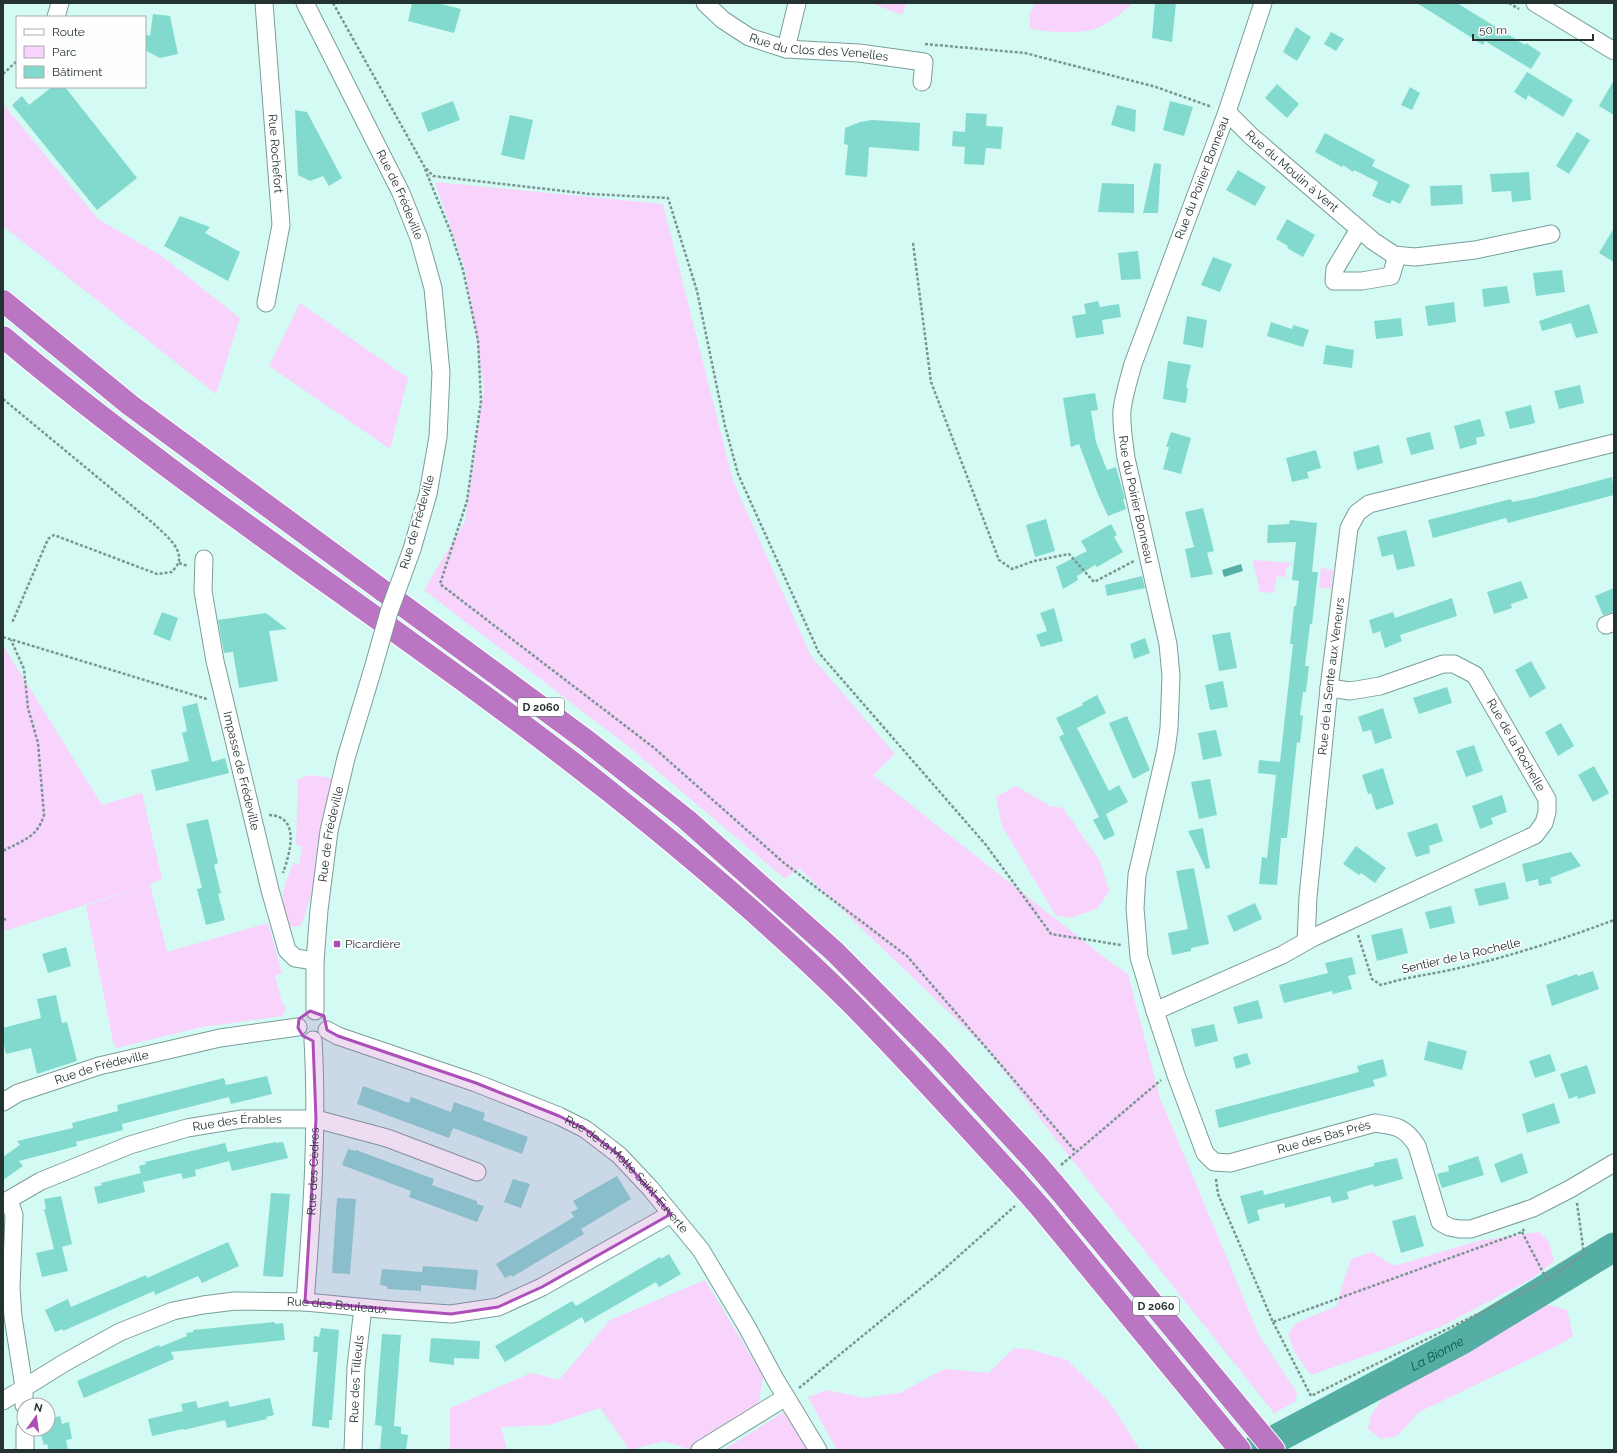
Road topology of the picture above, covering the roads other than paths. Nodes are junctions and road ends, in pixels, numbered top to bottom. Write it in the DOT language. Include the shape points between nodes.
graph roads {
  1 [pos="60,3"];
  2 [pos="264,3"];
  3 [pos="305,3"];
  4 [pos="797,3"];
  5 [pos="1263,3"];
  6 [pos="1535,3"];
  7 [pos="710,5"];
  8 [pos="56,16"];
  9 [pos="786,48"];
  10 [pos="1614,51"];
  11 [pos="922,82"];
  12 [pos="1226,112"];
  13 [pos="1359,228"];
  14 [pos="1551,234"];
  15 [pos="1397,256"];
  16 [pos="3,301"];
  17 [pos="266,303"];
  18 [pos="3,337"];
  19 [pos="1614,443"];
  20 [pos="204,559"];
  21 [pos="1329,688"];
  22 [pos="1306,941"];
  23 [pos="315,960"];
  24 [pos="315,1011"];
  25 [pos="1155,1011"];
  26 [pos="298,1027"];
  27 [pos="320,1035"];
  28 [pos="3,1102"];
  29 [pos="316,1119"];
  30 [pos="1614,1163"];
  31 [pos="477,1172"];
  32 [pos="6,1201"];
  33 [pos="671,1214"];
  34 [pos="305,1302"];
  35 [pos="363,1308"];
  36 [pos="24,1387"];
  37 [pos="24,1397"];
  38 [pos="786,1397"];
  39 [pos="3,1400"];
  40 [pos="25,1437"];
  41 [pos="1234,1442"];
  42 [pos="25,1450"];
  43 [pos="353,1450"];
  44 [pos="700,1450"];
  45 [pos="818,1450"];
  46 [pos="1274,1450"];
  1 -- 8 [label="street"];
  2 -- 17 [label="street, Rue Rochefort" via="281,225"];
  3 -- 23 [label="street, Rue de Frédeville, bridge" via="401,193 419,238 433,288 441,373 438,437 428,494 412,549 389,612 346,758 329,831"];
  4 -- 9 [label="street"];
  5 -- 12 [label="street, Rue du Poirier Bonneau"];
  6 -- 10 [label="street"];
  7 -- 9 [label="street, Rue du Clos des Venelles" via="723,20 749,37"];
  9 -- 11 [label="street, Rue du Clos des Venelles" via="859,53 924,62"];
  12 -- 13 [label="street, Rue du Moulin à Vent"];
  12 -- 25 [label="street, Rue du Poirier Bonneau" via="1133,364 1122,410 1126,458 1168,644 1171,676 1166,750 1137,875 1135,908 1140,957"];
  13 -- 15 [label="street, Rue du Moulin à Vent" via="1373,241"];
  13 -- 15 [label="street" via="1335,269 1334,282 1391,276"];
  14 -- 15 [label="street" via="1475,250"];
  16 -- 46 [label="highway, D 2060, bridge" via="137,410 586,740 687,820 834,952 932,1050 1036,1163"];
  18 -- 41 [label="highway, D 2060, bridge" via="123,433 608,790 681,849 763,921 850,1003 924,1078 1016,1180 1030,1205"];
  19 -- 21 [label="street, Rue de la Sente aux Veneurs" via="1369,504 1357,513 1350,528"];
  20 -- 23 [label="street, Impasse de Frédeville" via="203,591 215,661 270,890 287,950 295,958"];
  21 -- 22 [label="street, Rue de la Sente aux Veneurs"];
  21 -- 22 [label="street, Rue de la Rochelle" via="1350,691 1380,686 1443,664 1454,664 1465,669 1475,675 1547,798 1547,812 1544,823 1534,835"];
  22 -- 25 [label="street" via="1282,955"];
  23 -- 24 [label="street, Rue de Frédeville"];
  24 -- 26 [label="street" via="302,1015"];
  24 -- 27 [label="street" via="324,1016 327,1025"];
  25 -- 30 [label="street, Rue des Bas Prés" via="1205,1153 1214,1162 1230,1163 1376,1123 1395,1126 1410,1135 1417,1146 1440,1222 1459,1229 1471,1229 1533,1208"];
  26 -- 27 [label="street" via="303,1036"];
  26 -- 28 [label="street, Rue de Frédeville" via="220,1038 99,1066 18,1093"];
  27 -- 29 [label="street, Rue des Cèdres"];
  27 -- 33 [label="street, Rue de la Motte Saint-Euverte" via="338,1036 476,1083 585,1129 620,1155"];
  29 -- 31 [label="street, Rue des Érables" via="387,1138"];
  29 -- 32 [label="street, Rue des Érables" via="242,1119 187,1128 130,1145 41,1181"];
  29 -- 34 [label="street, Rue des Cèdres" via="314,1197"];
  32 -- 36 [label="street" via="14,1215 11,1287"];
  33 -- 35 [label="street, Rue des Bouleaux" via="542,1288 498,1307 451,1314"];
  33 -- 38 [label="street, Rue de la Motte Saint-Euverte" via="710,1263"];
  34 -- 35 [label="street, Rue des Bouleaux"];
  34 -- 36 [label="street, Rue des Bouleaux" via="235,1301 173,1312 120,1332"];
  35 -- 43 [label="street, Rue des Tilleuls" via="356,1367"];
  36 -- 37 [label="street"];
  36 -- 39 [label="street, Rue des Bouleaux"];
  38 -- 44 [label="street"];
  38 -- 45 [label="street, Rue de la Motte Saint-Euverte"];
  40 -- 42 [label="street"];
}
